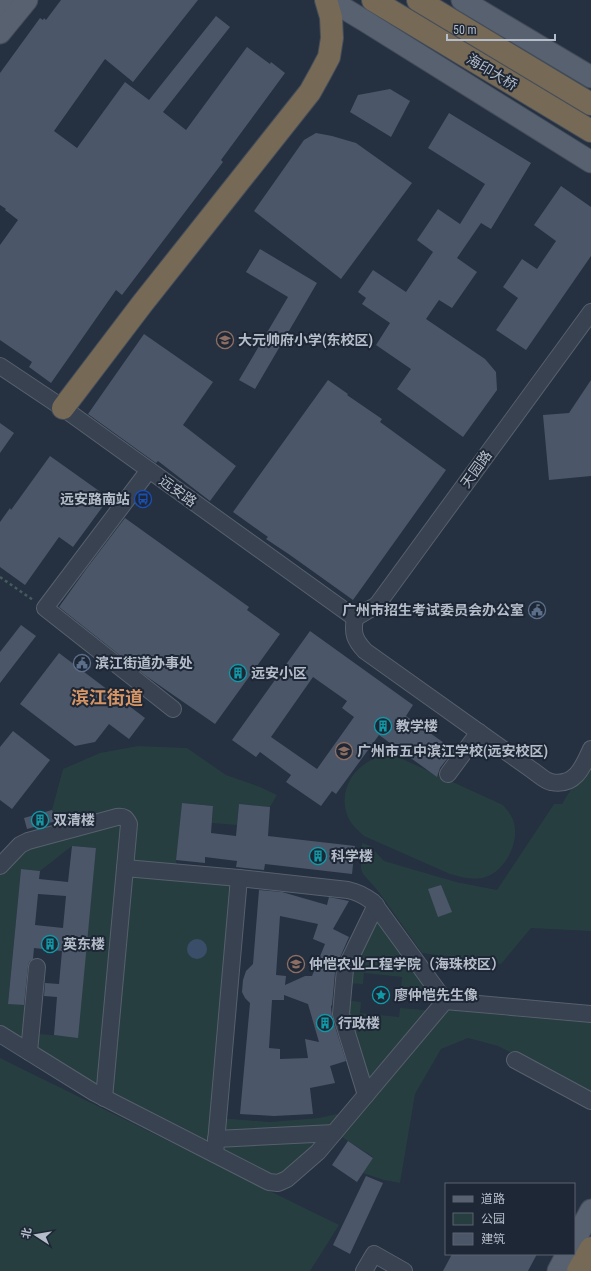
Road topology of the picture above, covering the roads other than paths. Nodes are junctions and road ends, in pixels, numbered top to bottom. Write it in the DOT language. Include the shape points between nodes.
graph roads {
  1 [pos="7,0"];
  2 [pos="27,0"];
  3 [pos="326,0"];
  4 [pos="330,0"];
  5 [pos="363,0"];
  6 [pos="373,0"];
  7 [pos="418,0"];
  8 [pos="462,0"];
  9 [pos="0,8"];
  10 [pos="365,21"];
  11 [pos="0,33"];
  12 [pos="591,77"];
  13 [pos="591,104"];
  14 [pos="591,131"];
  15 [pos="591,162"];
  16 [pos="591,312"];
  17 [pos="0,366"];
  18 [pos="63,408"];
  19 [pos="149,470"];
  20 [pos="354,618"];
  21 [pos="173,709"];
  22 [pos="479,732"];
  23 [pos="591,749"];
  24 [pos="448,774"];
  25 [pos="0,866"];
  26 [pos="125,868"];
  27 [pos="238,878"];
  28 [pos="376,906"];
  29 [pos="37,967"];
  30 [pos="445,1001"];
  31 [pos="591,1014"];
  32 [pos="0,1034"];
  33 [pos="29,1052"];
  34 [pos="515,1060"];
  35 [pos="366,1095"];
  36 [pos="104,1098"];
  37 [pos="591,1100"];
  38 [pos="334,1133"];
  39 [pos="216,1147"];
  40 [pos="591,1210"];
  41 [pos="575,1240"];
  42 [pos="591,1248"];
  43 [pos="566,1255"];
  44 [pos="364,1271"];
  45 [pos="404,1271"];
  46 [pos="558,1271"];
  47 [pos="578,1271"];
  1 -- 9 [label="main road"];
  2 -- 11 [label="main road"];
  3 -- 18 [label="highway" via="332,16 332,38 328,57 310,92"];
  4 -- 10 [label="main road"];
  5 -- 10 [label="main road"];
  6 -- 14 [label="highway, 海印大桥"];
  7 -- 13 [label="highway, 海印大桥"];
  8 -- 12 [label="main road"];
  10 -- 15 [label="main road"];
  16 -- 20 [label="street, 天园路" via="377,605"];
  17 -- 18 [label="street, 远安路"];
  18 -- 19 [label="street, 远安路"];
  19 -- 20 [label="street, 远安路"];
  19 -- 21 [label="street" via="45,608"];
  20 -- 22 [label="street" via="353,632 357,642 366,651"];
  22 -- 23 [label="street" via="550,782 570,780 575,776"];
  22 -- 24 [label="street"];
  25 -- 26 [label="street" via="28,840 123,816 129,824"];
  26 -- 27 [label="street"];
  26 -- 36 [label="street"];
  27 -- 28 [label="street" via="348,890 365,896"];
  27 -- 39 [label="street"];
  28 -- 30 [label="street"];
  28 -- 35 [label="street" via="345,969 341,1014"];
  29 -- 33 [label="street"];
  30 -- 31 [label="street"];
  30 -- 35 [label="street"];
  32 -- 33 [label="street"];
  33 -- 36 [label="street"];
  34 -- 37 [label="street"];
  35 -- 38 [label="street"];
  36 -- 39 [label="street"];
  38 -- 39 [label="street"];
  38 -- 39 [label="street" via="318,1152 287,1179 278,1183 268,1182"];
  40 -- 41 [label="main road"];
  42 -- 47 [label="highway"];
  43 -- 46 [label="main road"];
  44 -- 45 [label="street" via="374,1254"];
}
